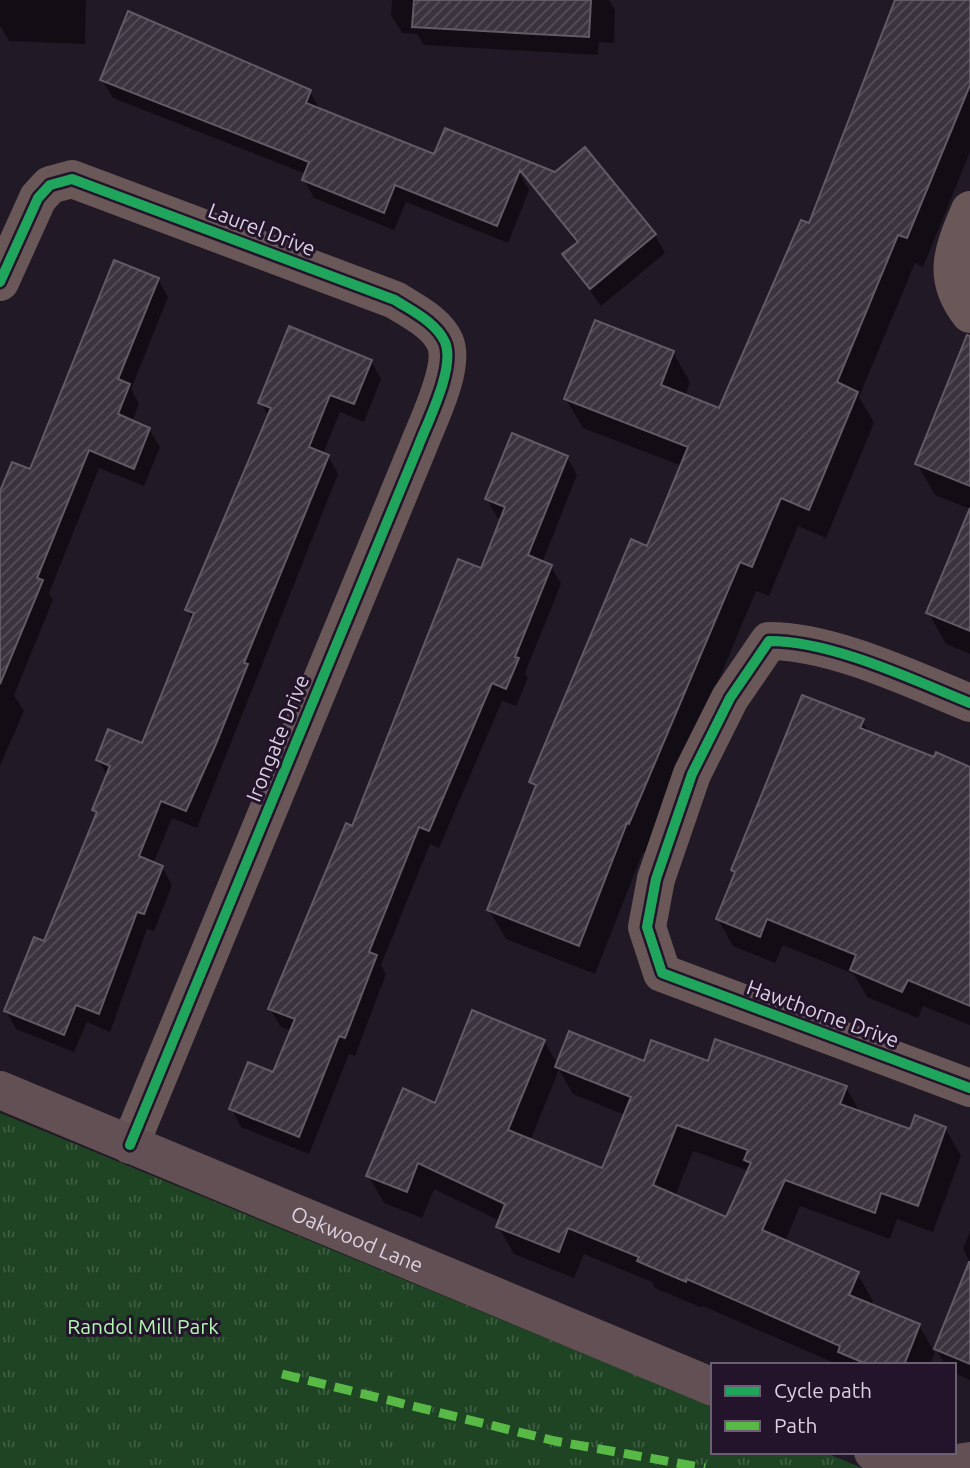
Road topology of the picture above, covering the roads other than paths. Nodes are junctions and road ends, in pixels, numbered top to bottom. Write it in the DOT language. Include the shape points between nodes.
graph roads {
  1 [pos="970,210"];
  2 [pos="0,282"];
  3 [pos="962,303"];
  4 [pos="446,344"];
  5 [pos="970,703"];
  6 [pos="970,1088"];
  7 [pos="0,1090"];
  8 [pos="130,1145"];
  9 [pos="711,1386"];
  10 [pos="881,1454"];
  11 [pos="970,1461"];
  1 -- 3 [label="street" via="956,244 952,271"];
  2 -- 4 [label="street, Laurel Drive" via="38,198 50,185 72,179 395,300 431,325"];
  4 -- 8 [label="street, Irongate Drive" via="445,374 418,447"];
  5 -- 6 [label="street, Hawthorne Drive" via="852,659 793,641 769,641 730,698 692,774 656,879 647,926 662,974"];
  7 -- 8 [label="street, Oakwood Lane"];
  8 -- 9 [label="street, Oakwood Lane"];
  10 -- 11 [label="street" via="957,1466"];
}
